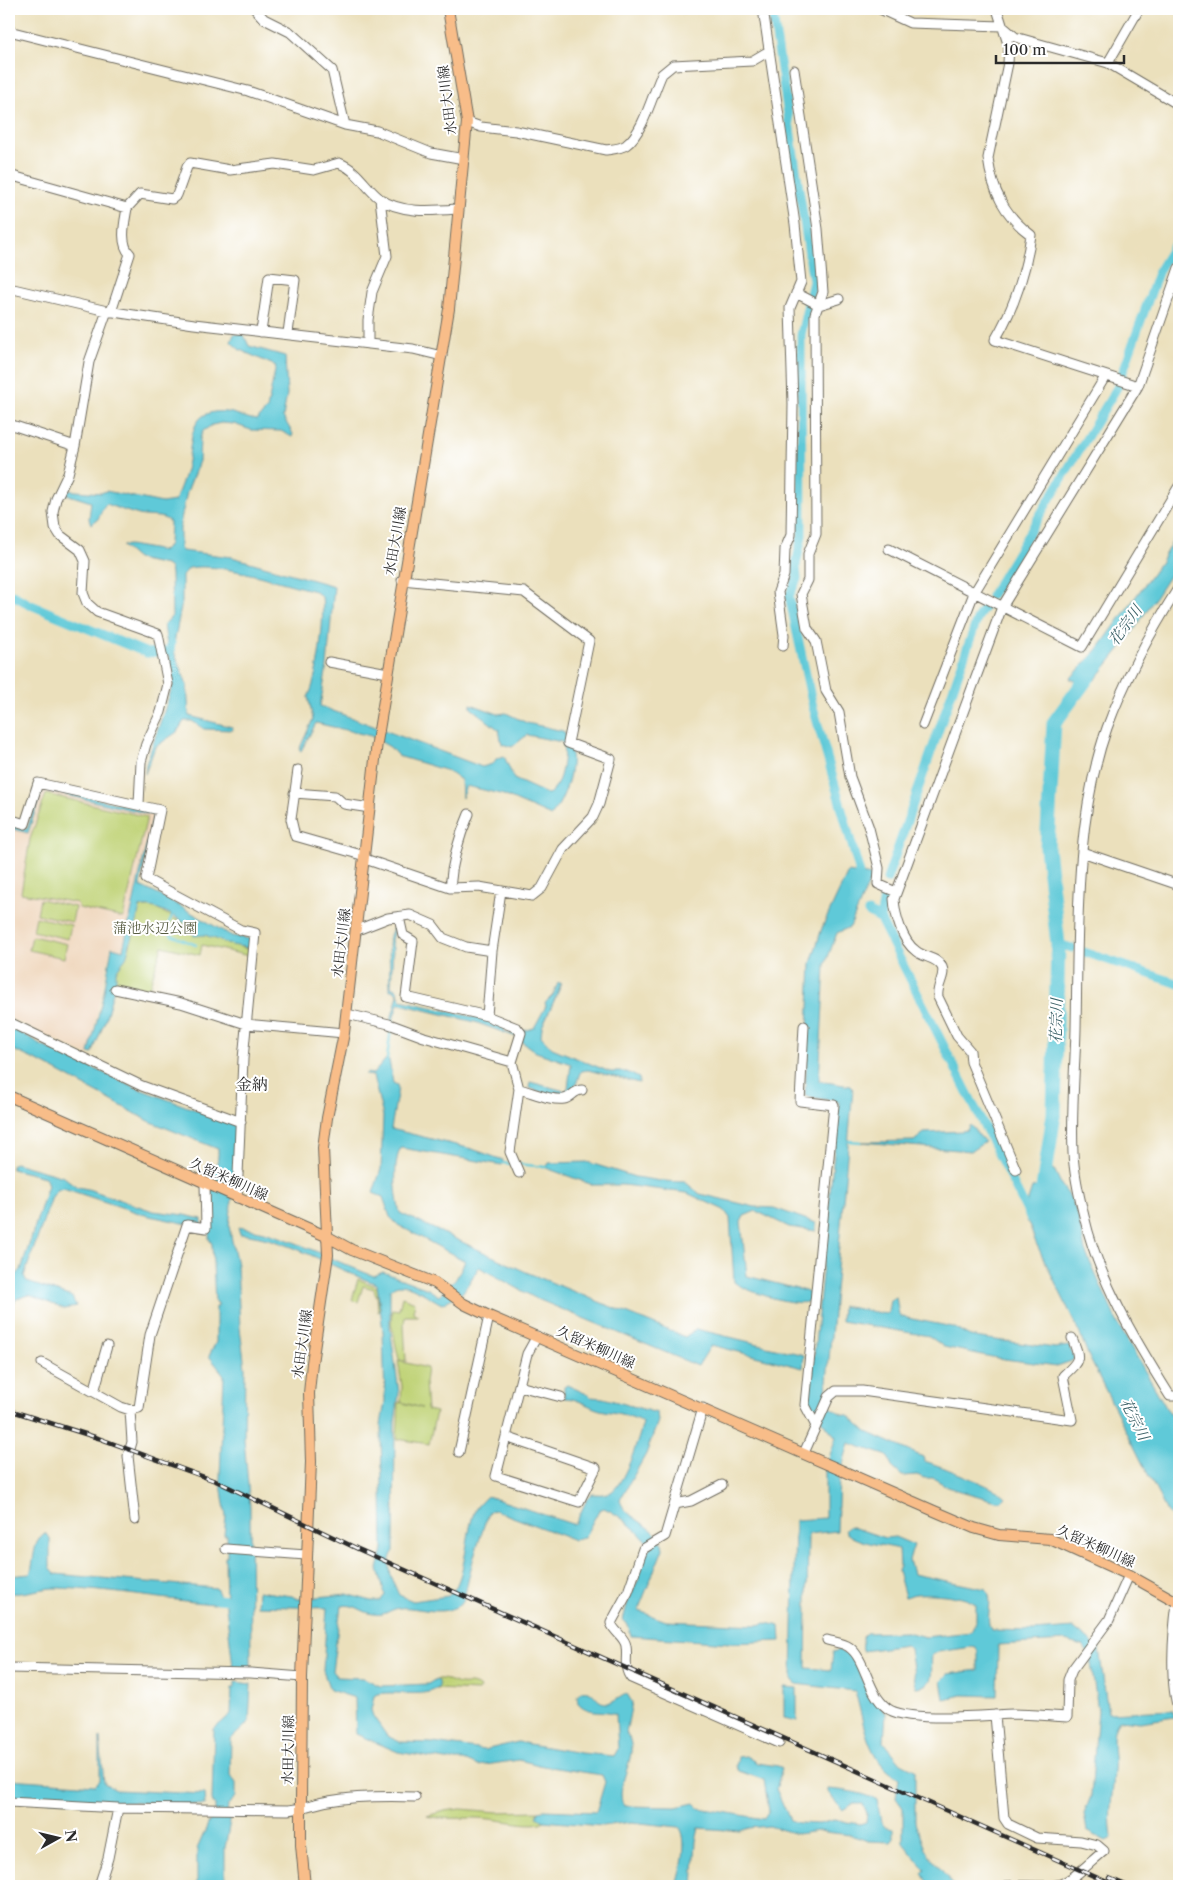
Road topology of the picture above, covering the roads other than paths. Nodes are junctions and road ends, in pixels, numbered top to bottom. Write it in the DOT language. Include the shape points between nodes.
graph roads {
  1 [pos="254,9"];
  2 [pos="448,9"];
  3 [pos="762,9"];
  4 [pos="880,9"];
  5 [pos="997,9"];
  6 [pos="1139,9"];
  7 [pos="1002,26"];
  8 [pos="9,30"];
  9 [pos="769,51"];
  10 [pos="1108,63"];
  11 [pos="794,70"];
  12 [pos="1179,105"];
  13 [pos="467,122"];
  14 [pos="345,125"];
  15 [pos="464,159"];
  16 [pos="9,175"];
  17 [pos="380,199"];
  18 [pos="127,208"];
  19 [pos="458,208"];
  20 [pos="1179,268"];
  21 [pos="9,288"];
  22 [pos="796,293"];
  23 [pos="839,299"];
  24 [pos="819,305"];
  25 [pos="109,312"];
  26 [pos="261,332"];
  27 [pos="288,333"];
  28 [pos="368,344"];
  29 [pos="442,356"];
  30 [pos="1105,377"];
  31 [pos="1138,386"];
  32 [pos="9,424"];
  33 [pos="75,446"];
  34 [pos="1179,486"];
  35 [pos="888,550"];
  36 [pos="402,580"];
  37 [pos="1179,587"];
  38 [pos="974,592"];
  39 [pos="1002,607"];
  40 [pos="783,646"];
  41 [pos="329,662"];
  42 [pos="388,672"];
  43 [pos="923,725"];
  44 [pos="298,770"];
  45 [pos="294,793"];
  46 [pos="139,804"];
  47 [pos="370,808"];
  48 [pos="469,814"];
  49 [pos="9,819"];
  50 [pos="1082,852"];
  51 [pos="365,858"];
  52 [pos="1179,885"];
  53 [pos="450,888"];
  54 [pos="501,891"];
  55 [pos="896,892"];
  56 [pos="400,917"];
  57 [pos="357,930"];
  58 [pos="492,951"];
  59 [pos="114,989"];
  60 [pos="347,1014"];
  61 [pos="487,1016"];
  62 [pos="9,1022"];
  63 [pos="246,1024"];
  64 [pos="804,1026"];
  65 [pos="344,1033"];
  66 [pos="512,1062"];
  67 [pos="519,1089"];
  68 [pos="582,1090"];
  69 [pos="9,1096"];
  70 [pos="242,1122"];
  71 [pos="1016,1170"];
  72 [pos="518,1173"];
  73 [pos="208,1185"];
  74 [pos="236,1197"];
  75 [pos="328,1237"];
  76 [pos="489,1316"];
  77 [pos="537,1336"];
  78 [pos="1072,1338"];
  79 [pos="107,1346"];
  80 [pos="42,1363"];
  81 [pos="519,1386"];
  82 [pos="94,1392"];
  83 [pos="1175,1396"];
  84 [pos="561,1397"];
  85 [pos="703,1408"];
  86 [pos="130,1410"];
  87 [pos="816,1426"];
  88 [pos="506,1437"];
  89 [pos="459,1452"];
  90 [pos="804,1454"];
  91 [pos="722,1484"];
  92 [pos="675,1504"];
  93 [pos="135,1520"];
  94 [pos="226,1549"];
  95 [pos="306,1555"];
  96 [pos="1129,1576"];
  97 [pos="1178,1603"];
  98 [pos="827,1640"];
  99 [pos="9,1668"];
  100 [pos="302,1677"];
  101 [pos="1179,1711"];
  102 [pos="995,1714"];
  103 [pos="779,1743"];
  104 [pos="414,1797"];
  105 [pos="9,1802"];
  106 [pos="118,1808"];
  107 [pos="301,1809"];
  108 [pos="99,1886"];
  109 [pos="305,1886"];
  110 [pos="1006,1886"];
  1 -- 14 [label="street" via="264,19 290,32 332,70"];
  2 -- 13 [label="main road, 水田大川線"];
  3 -- 9 [label="street"];
  4 -- 7 [label="street" via="910,23"];
  5 -- 7 [label="street"];
  6 -- 10 [label="street"];
  7 -- 10 [label="street" via="1015,37"];
  7 -- 30 [label="street" via="1009,47 1008,63 988,158 993,184 1004,209 1031,234 1018,288 1006,322 995,340"];
  8 -- 14 [label="street" via="248,91"];
  9 -- 13 [label="street" via="752,61 667,68 635,134 621,148 606,150"];
  9 -- 22 [label="street" via="796,224 801,282"];
  10 -- 12 [label="street"];
  11 -- 24 [label="street" via="818,229 823,292"];
  13 -- 15 [label="main road, 水田大川線"];
  14 -- 15 [label="street" via="377,131 431,153"];
  15 -- 19 [label="main road, 水田大川線"];
  16 -- 18 [label="street"];
  17 -- 18 [label="street" via="358,174 340,162 314,170 275,164 230,170 190,164 177,195 172,199 140,194"];
  17 -- 19 [label="street" via="427,212"];
  17 -- 28 [label="street" via="387,256 372,292"];
  18 -- 25 [label="street" via="124,231 126,250 130,254"];
  19 -- 29 [label="main road, 水田大川線"];
  20 -- 31 [label="street"];
  21 -- 25 [label="street"];
  22 -- 24 [label="street"];
  22 -- 40 [label="street" via="790,308 794,404 791,535 785,549 784,575 778,592"];
  23 -- 24 [label="street"];
  24 -- 55 [label="street" via="815,314 816,534 808,554 808,580 801,594 807,628 816,641 826,691 839,712 850,778 869,828 879,868 878,884"];
  25 -- 26 [label="street"];
  25 -- 33 [label="street" via="88,362"];
  26 -- 27 [label="street"];
  26 -- 27 [label="street" via="269,277 295,280"];
  27 -- 28 [label="street"];
  28 -- 29 [label="street"];
  29 -- 36 [label="main road, 水田大川線"];
  30 -- 31 [label="street"];
  30 -- 38 [label="street"];
  31 -- 39 [label="street"];
  32 -- 33 [label="street"];
  33 -- 46 [label="street" via="68,474 56,499 53,512 55,527 60,535 80,550 85,561 83,593 87,603 97,612 158,634 164,659 168,684 161,712 141,762"];
  34 -- 39 [label="street" via="1082,647"];
  35 -- 38 [label="street"];
  36 -- 42 [label="main road, 水田大川線"];
  36 -- 54 [label="street" via="524,592 589,641 568,743 611,759 599,804 593,817 563,849 535,895 529,897"];
  37 -- 50 [label="street" via="1137,660 1107,728 1088,803"];
  38 -- 39 [label="street"];
  38 -- 43 [label="street"];
  39 -- 55 [label="street"];
  41 -- 42 [label="street"];
  42 -- 47 [label="main road, 水田大川線"];
  44 -- 45 [label="street"];
  45 -- 47 [label="street" via="335,796 344,804"];
  45 -- 51 [label="street" via="291,819 295,836"];
  46 -- 49 [label="street" via="38,783 25,824"];
  46 -- 63 [label="street" via="160,810 146,879 241,930 255,933"];
  47 -- 51 [label="main road, 水田大川線"];
  48 -- 53 [label="street" via="458,839"];
  50 -- 52 [label="street"];
  50 -- 83 [label="street" via="1073,1154 1084,1217 1103,1278 1138,1345"];
  51 -- 53 [label="street"];
  51 -- 57 [label="main road, 水田大川線"];
  53 -- 54 [label="street" via="479,887"];
  54 -- 58 [label="street"];
  55 -- 71 [label="street" via="894,909 908,940 915,951 937,961 943,968 938,996 957,1036 970,1051"];
  56 -- 57 [label="street" via="388,918"];
  56 -- 58 [label="street" via="410,915 433,926 443,938 466,947"];
  56 -- 61 [label="street" via="402,935 413,941 406,997"];
  57 -- 60 [label="main road, 水田大川線"];
  58 -- 61 [label="street"];
  59 -- 63 [label="street" via="181,1004"];
  60 -- 65 [label="main road, 水田大川線"];
  60 -- 66 [label="street"];
  61 -- 66 [label="street" via="517,1028 521,1033"];
  62 -- 70 [label="street" via="142,1086"];
  63 -- 65 [label="street"];
  63 -- 70 [label="street"];
  64 -- 87 [label="street" via="800,1101 834,1105 805,1405"];
  65 -- 75 [label="main road, 水田大川線" via="323,1148"];
  66 -- 67 [label="street"];
  67 -- 68 [label="street" via="558,1100 567,1099 577,1090"];
  67 -- 72 [label="street" via="509,1142"];
  69 -- 73 [label="main road, 久留米柳川線"];
  70 -- 74 [label="street"];
  73 -- 74 [label="main road, 久留米柳川線"];
  73 -- 86 [label="street" via="206,1228 188,1226 150,1335 139,1408"];
  74 -- 75 [label="main road, 久留米柳川線"];
  75 -- 76 [label="main road, 久留米柳川線" via="441,1288"];
  75 -- 95 [label="main road, 水田大川線" via="328,1260 309,1393 311,1462"];
  76 -- 77 [label="main road, 久留米柳川線"];
  76 -- 89 [label="street"];
  77 -- 81 [label="street" via="527,1354"];
  77 -- 85 [label="main road, 久留米柳川線"];
  78 -- 87 [label="street" via="1078,1362 1063,1376 1072,1420 836,1391 829,1397"];
  79 -- 82 [label="street"];
  80 -- 82 [label="street"];
  81 -- 84 [label="street"];
  81 -- 88 [label="street"];
  82 -- 86 [label="street"];
  85 -- 90 [label="main road, 久留米柳川線"];
  85 -- 92 [label="street"];
  86 -- 93 [label="street" via="132,1442 128,1456"];
  87 -- 90 [label="street"];
  88 -- 88 [label="street" via="496,1476 579,1502 596,1468"];
  90 -- 96 [label="main road, 久留米柳川線" via="974,1528 999,1535 1050,1539"];
  91 -- 92 [label="street" via="691,1501"];
  92 -- 103 [label="street" via="665,1536 643,1549 628,1592 611,1623 624,1640 628,1674"];
  94 -- 95 [label="street"];
  95 -- 100 [label="main road, 水田大川線"];
  96 -- 97 [label="main road, 久留米柳川線"];
  96 -- 102 [label="street" via="1109,1620 1080,1658 1068,1680 1067,1717"];
  97 -- 101 [label="street" via="1173,1628 1173,1683"];
  98 -- 102 [label="street" via="849,1646 857,1655 873,1692 889,1710 903,1715"];
  99 -- 100 [label="street" via="225,1672"];
  100 -- 107 [label="main road, 水田大川線"];
  102 -- 110 [label="street" via="1004,1818 1008,1824 1037,1838 1081,1841 1097,1845 1104,1851 1068,1881 1057,1885"];
  104 -- 107 [label="street" via="363,1796"];
  105 -- 106 [label="street"];
  106 -- 107 [label="street"];
  106 -- 108 [label="street"];
  107 -- 109 [label="main road, 水田大川線"];
}
